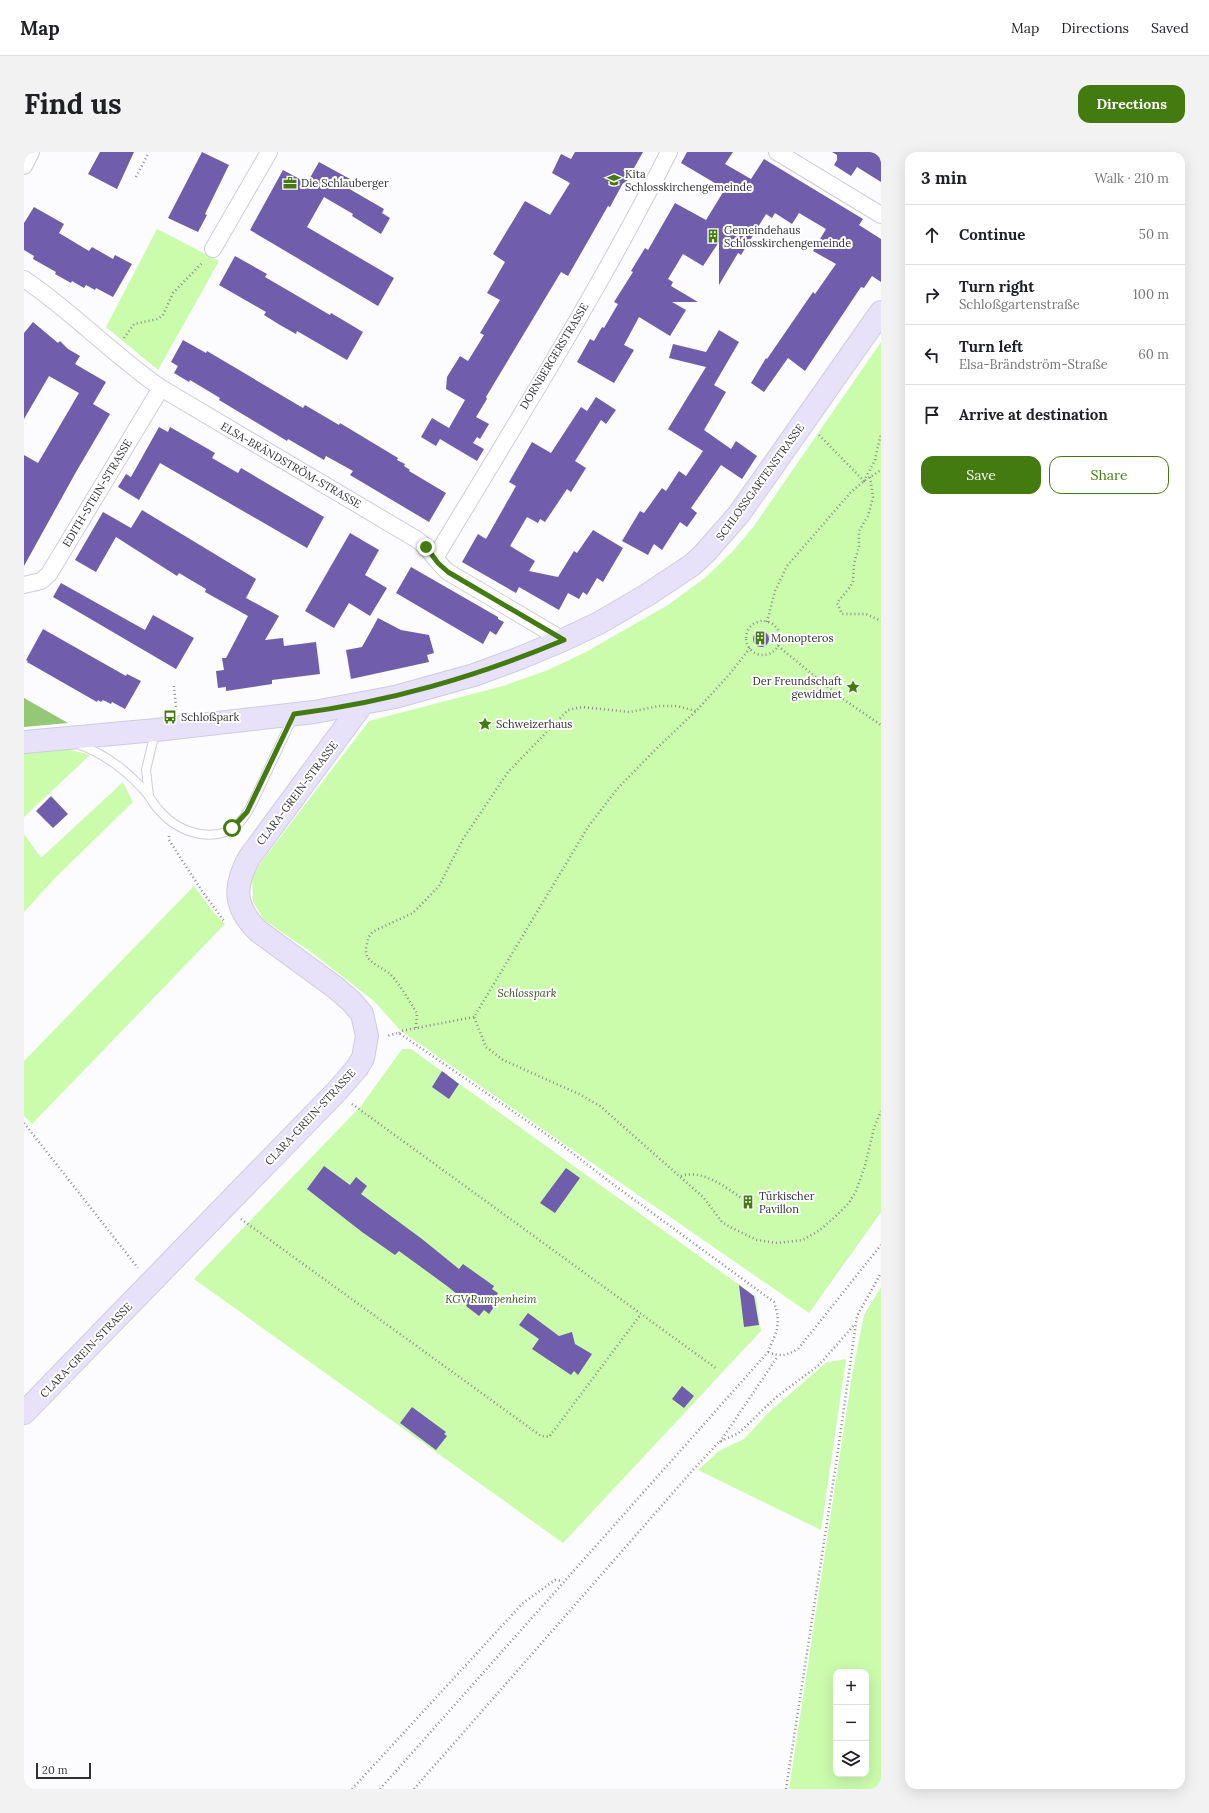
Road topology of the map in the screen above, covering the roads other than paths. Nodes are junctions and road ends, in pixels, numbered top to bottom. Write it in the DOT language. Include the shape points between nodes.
graph roads {
  1 [pos="31,152"];
  2 [pos="268,152"];
  3 [pos="669,152"];
  4 [pos="777,152"];
  5 [pos="24,166"];
  6 [pos="881,215"];
  7 [pos="213,249"];
  8 [pos="24,279"];
  9 [pos="881,312"];
  10 [pos="161,388"];
  11 [pos="435,558"];
  12 [pos="24,585"];
  13 [pos="564,640"];
  14 [pos="363,703"];
  15 [pos="294,714"];
  16 [pos="156,730"];
  17 [pos="65,738"];
  18 [pos="24,742"];
  19 [pos="149,796"];
  20 [pos="24,1413"];
  1 -- 5 [label="street"];
  2 -- 7 [label="street"];
  3 -- 11 [label="street, DORNBERGERSTRASSE" via="602,276"];
  4 -- 6 [label="street"];
  8 -- 10 [label="street, ELSA-BRÄNDSTRÖM-STRASSE"];
  9 -- 13 [label="street, SCHLOSSGARTENSTRASSE" via="739,514 704,554 675,577 629,606"];
  10 -- 11 [label="street, ELSA-BRÄNDSTRÖM-STRASSE" via="416,538"];
  10 -- 12 [label="street, EDITH-STEIN-STRASSE" via="49,574 41,582"];
  11 -- 13 [label="street, ELSA-BRÄNDSTRÖM-STRASSE" via="448,572"];
  13 -- 14 [label="street, SCHLOSSGARTENSTRASSE" via="474,675"];
  14 -- 15 [label="street, SCHLOSSGARTENSTRASSE"];
  14 -- 20 [label="street, CLARA-GREIN-STRASSE" via="249,858 239,879 238,894 242,910 249,922 352,1002 362,1014 367,1028 363,1058 337,1091"];
  15 -- 16 [label="street, SCHLOSSGARTENSTRASSE"];
  15 -- 19 [label="lane" via="247,812 225,832 214,835 184,830 167,819"];
  16 -- 17 [label="street, SCHLOSSGARTENSTRASSE"];
  16 -- 19 [label="lane" via="146,770"];
  17 -- 18 [label="street, SCHLOSSGARTENSTRASSE"];
  17 -- 19 [label="lane" via="102,755"];
}
